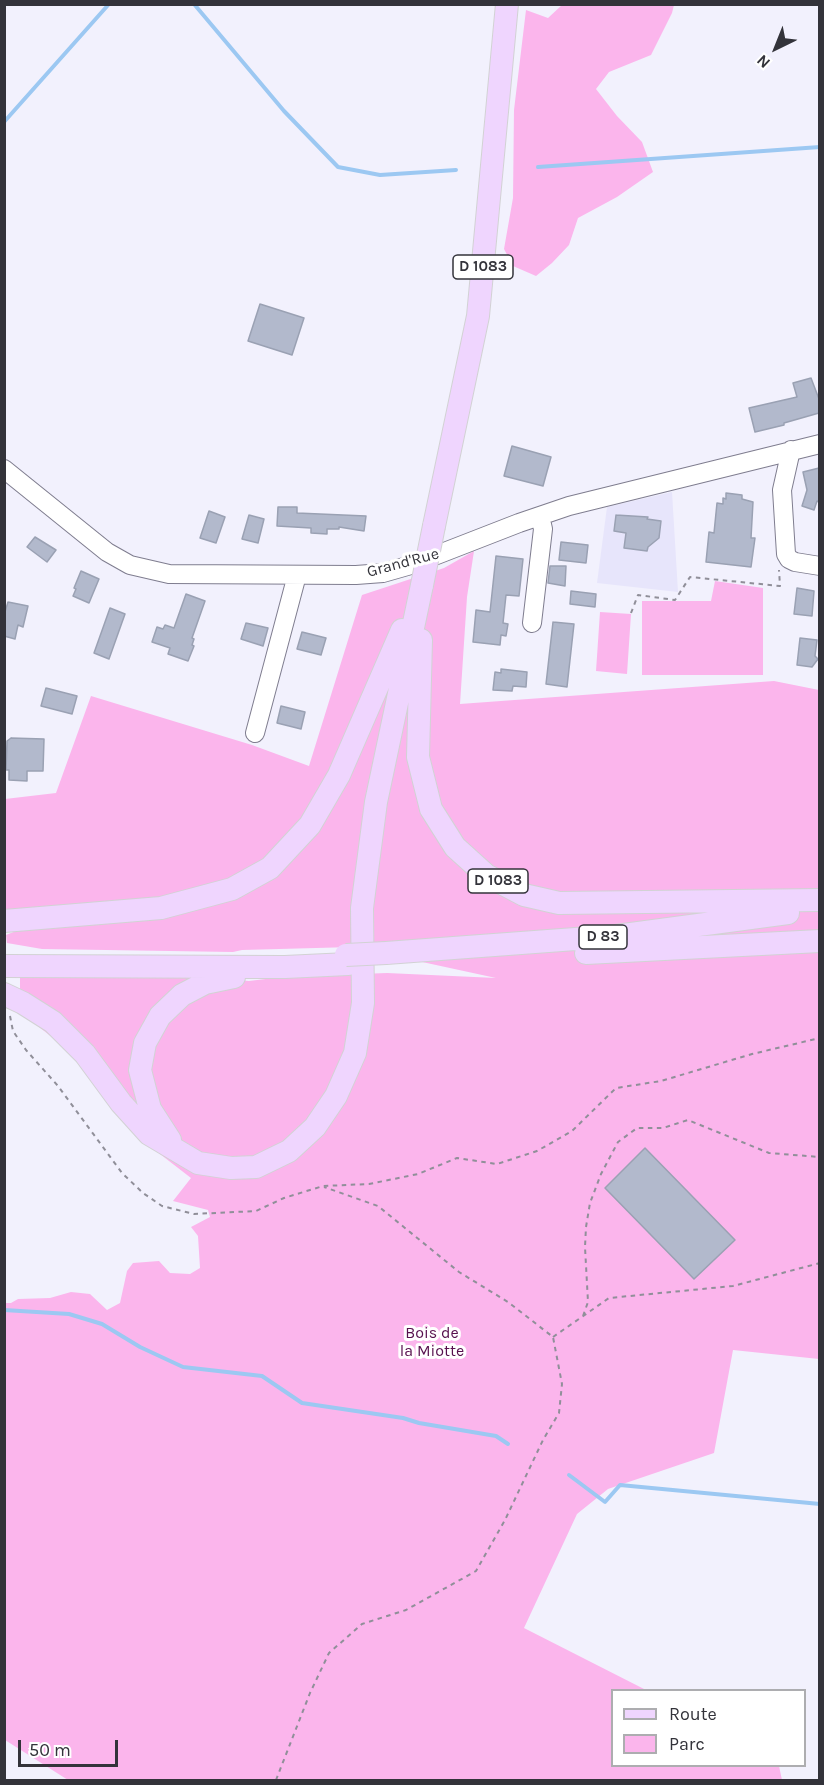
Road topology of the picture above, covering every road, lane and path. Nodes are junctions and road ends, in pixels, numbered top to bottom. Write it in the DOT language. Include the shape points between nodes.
graph roads {
  1 [pos="507,4"];
  2 [pos="819,444"];
  3 [pos="791,450"];
  4 [pos="4,469"];
  5 [pos="540,516"];
  6 [pos="789,559"];
  7 [pos="819,566"];
  8 [pos="297,575"];
  9 [pos="422,585"];
  10 [pos="631,613"];
  11 [pos="532,623"];
  12 [pos="255,733"];
  13 [pos="819,900"];
  14 [pos="819,908"];
  15 [pos="4,921"];
  16 [pos="819,941"];
  17 [pos="4,951"];
  18 [pos="386,957"];
  19 [pos="346,960"];
  20 [pos="4,966"];
  21 [pos="285,967"];
  22 [pos="4,994"];
  23 [pos="10,1016"];
  24 [pos="819,1038"];
  25 [pos="177,1151"];
  26 [pos="819,1157"];
  27 [pos="323,1186"];
  28 [pos="819,1263"];
  29 [pos="583,1316"];
  30 [pos="553,1337"];
  31 [pos="276,1780"];
  1 -- 9 [label="main road, D 1083, bridge" via="478,316"];
  2 -- 3 [label="street, Grand'Rue"];
  3 -- 5 [label="street, Grand'Rue"];
  3 -- 6 [label="street" via="782,490"];
  4 -- 8 [label="street, Grand'Rue" via="107,552 130,565 169,574"];
  5 -- 8 [label="street, Grand'Rue" via="383,573"];
  5 -- 11 [label="street" via="543,529"];
  6 -- 7 [label="street"];
  6 -- 10 [label="path" via="778,566 780,586 690,577 675,600 638,595"];
  8 -- 12 [label="street"];
  9 -- 13 [label="main road, D 1083" via="418,757 431,809 455,847 486,875 524,895 559,903"];
  9 -- 15 [label="main road, D 1083" via="339,775 310,825 270,868 232,889 161,908"];
  9 -- 25 [label="main road, D 1083" via="376,802 362,908 363,1003 355,1053 336,1096 315,1127 289,1151 256,1167 231,1168 198,1162"];
  14 -- 18 [label="main road, D 83" via="616,936"];
  16 -- 18 [label="main road, D 83"];
  17 -- 19 [label="main road, D 83"];
  18 -- 19 [label="main road, D 83, bridge"];
  19 -- 21 [label="main road, D 83"];
  20 -- 21 [label="main road, D 83"];
  21 -- 25 [label="main road" via="205,983 182,995 160,1016 145,1043 141,1070 150,1109"];
  22 -- 25 [label="main road, D 1083" via="53,1022 85,1054 149,1134"];
  23 -- 27 [label="path" via="13,1031 26,1050 122,1173 162,1206 194,1214 256,1211"];
  24 -- 27 [label="path" via="661,1081 616,1088 572,1131 537,1151 497,1164 457,1158 418,1174 369,1184"];
  26 -- 29 [label="path" via="770,1153 688,1120 663,1128 637,1128 618,1142 590,1203 585,1237 588,1302"];
  27 -- 30 [label="path" via="378,1206 459,1272 508,1302"];
  28 -- 29 [label="path" via="733,1286 609,1298"];
  29 -- 30 [label="path"];
  30 -- 31 [label="path" via="562,1384 559,1413 476,1571 406,1610 362,1624 329,1653"];
}
